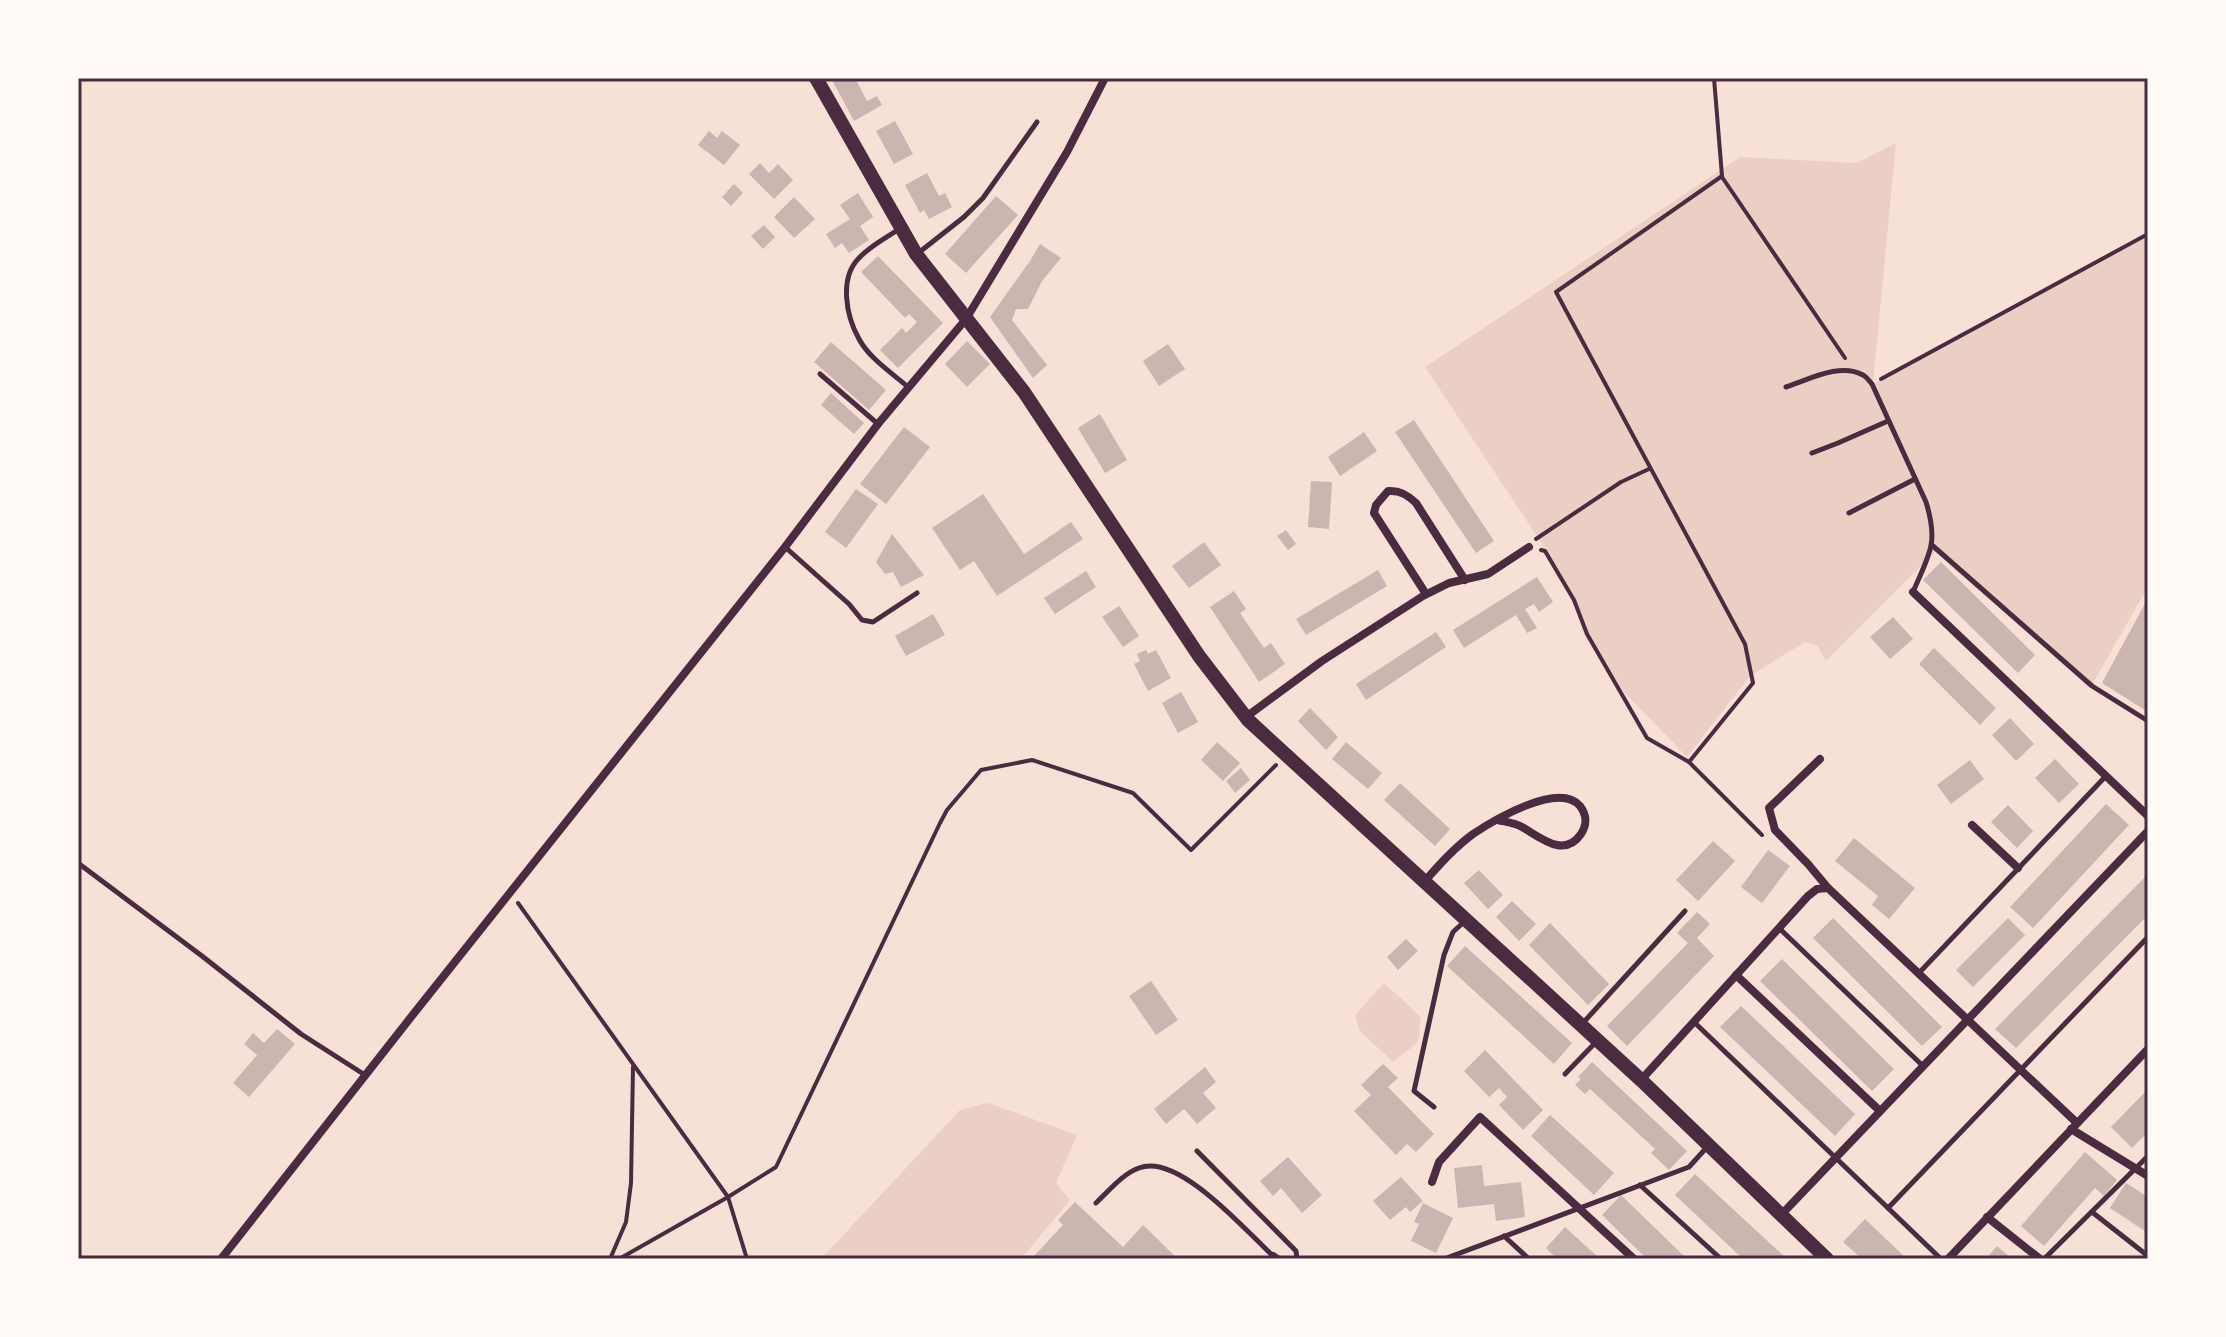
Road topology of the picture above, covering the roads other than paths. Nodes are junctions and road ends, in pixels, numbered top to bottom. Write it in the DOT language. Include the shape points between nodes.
graph roads {
  1 [pos="816,78"];
  2 [pos="1105,78"];
  3 [pos="1037,122"];
  4 [pos="900,228"];
  5 [pos="916,254"];
  6 [pos="966,319"];
  7 [pos="820,374"];
  8 [pos="908,387"];
  9 [pos="1786,387"];
  10 [pos="1888,421"];
  11 [pos="878,424"];
  12 [pos="1812,453"];
  13 [pos="1915,479"];
  14 [pos="1849,513"];
  15 [pos="1530,546"];
  16 [pos="1933,546"];
  17 [pos="785,547"];
  18 [pos="1465,580"];
  19 [pos="1913,592"];
  20 [pos="917,593"];
  21 [pos="1426,594"];
  22 [pos="1246,717"];
  23 [pos="2148,721"];
  24 [pos="1820,759"];
  25 [pos="2106,776"];
  26 [pos="2148,816"];
  27 [pos="1498,820"];
  28 [pos="1972,825"];
  29 [pos="2148,831"];
  30 [pos="78,863"];
  31 [pos="2018,868"];
  32 [pos="1424,882"];
  33 [pos="1828,888"];
  34 [pos="1685,911"];
  35 [pos="1466,920"];
  36 [pos="1779,928"];
  37 [pos="2148,937"];
  38 [pos="1918,974"];
  39 [pos="1736,975"];
  40 [pos="1967,1020"];
  41 [pos="1694,1022"];
  42 [pos="1581,1025"];
  43 [pos="1598,1040"];
  44 [pos="2148,1049"];
  45 [pos="1923,1066"];
  46 [pos="2021,1070"];
  47 [pos="1565,1074"];
  48 [pos="365,1075"];
  49 [pos="1641,1080"];
  50 [pos="1434,1107"];
  51 [pos="1880,1111"];
  52 [pos="2074,1126"];
  53 [pos="1709,1145"];
  54 [pos="1197,1151"];
  55 [pos="2148,1156"];
  56 [pos="1834,1159"];
  57 [pos="2136,1169"];
  58 [pos="2148,1176"];
  59 [pos="1432,1182"];
  60 [pos="1640,1185"];
  61 [pos="1096,1203"];
  62 [pos="1578,1207"];
  63 [pos="1888,1208"];
  64 [pos="2092,1212"];
  65 [pos="1780,1215"];
  66 [pos="1987,1217"];
  67 [pos="1504,1236"];
  68 [pos="2148,1256"];
  69 [pos="1275,1257"];
  70 [pos="1822,1257"];
  71 [pos="221,1259"];
  72 [pos="1297,1259"];
  73 [pos="1444,1259"];
  74 [pos="1529,1259"];
  75 [pos="1634,1259"];
  76 [pos="1721,1259"];
  77 [pos="1941,1259"];
  78 [pos="1948,1259"];
  79 [pos="2042,1259"];
  1 -- 4 [label="street"];
  2 -- 6 [label="street" via="1067,152"];
  3 -- 5 [label="lane" via="983,198"];
  4 -- 5 [label="street"];
  4 -- 8 [label="lane" via="857,259 846,294 859,341"];
  5 -- 6 [label="street"];
  6 -- 8 [label="street"];
  6 -- 22 [label="street" via="1024,392 1199,656"];
  7 -- 11 [label="lane"];
  8 -- 11 [label="street"];
  9 -- 10 [label="lane" via="1843,371 1862,374"];
  10 -- 12 [label="lane"];
  10 -- 13 [label="lane"];
  11 -- 17 [label="street"];
  13 -- 14 [label="lane"];
  13 -- 16 [label="lane" via="1932,522"];
  15 -- 18 [label="street" via="1488,574"];
  16 -- 19 [label="lane"];
  16 -- 23 [label="lane" via="2092,686"];
  17 -- 20 [label="lane" via="862,620 873,622"];
  17 -- 48 [label="street"];
  18 -- 21 [label="street"];
  18 -- 21 [label="street" via="1416,503 1408,495 1388,491 1374,513"];
  19 -- 25 [label="street"];
  21 -- 22 [label="street"];
  22 -- 32 [label="street"];
  24 -- 33 [label="street" via="1769,808 1775,830"];
  25 -- 26 [label="street"];
  25 -- 31 [label="lane"];
  27 -- 27 [label="street" via="1555,797 1568,797 1586,819 1576,841 1565,846"];
  27 -- 32 [label="street" via="1452,851"];
  28 -- 31 [label="street"];
  29 -- 40 [label="street"];
  30 -- 48 [label="lane" via="301,1034"];
  31 -- 38 [label="lane"];
  32 -- 35 [label="street"];
  33 -- 36 [label="street" via="1817,889"];
  33 -- 38 [label="street"];
  34 -- 42 [label="lane"];
  35 -- 42 [label="street"];
  35 -- 50 [label="lane" via="1453,932 1444,955 1414,1091"];
  36 -- 39 [label="street"];
  36 -- 45 [label="lane"];
  37 -- 46 [label="lane"];
  38 -- 40 [label="street"];
  39 -- 41 [label="street"];
  39 -- 51 [label="street"];
  40 -- 45 [label="street"];
  40 -- 46 [label="street"];
  41 -- 49 [label="street"];
  41 -- 56 [label="lane"];
  42 -- 43 [label="street"];
  43 -- 47 [label="lane"];
  43 -- 49 [label="street"];
  44 -- 52 [label="street"];
  45 -- 51 [label="street"];
  46 -- 52 [label="street"];
  46 -- 63 [label="lane"];
  48 -- 71 [label="street"];
  49 -- 53 [label="street"];
  51 -- 56 [label="street"];
  52 -- 57 [label="street"];
  52 -- 66 [label="street"];
  53 -- 60 [label="lane" via="1689,1167"];
  53 -- 65 [label="street"];
  54 -- 72 [label="lane" via="1296,1251"];
  55 -- 57 [label="lane"];
  56 -- 63 [label="lane"];
  56 -- 65 [label="street"];
  57 -- 58 [label="street"];
  57 -- 64 [label="lane"];
  59 -- 62 [label="street" via="1439,1162 1480,1117"];
  60 -- 62 [label="lane"];
  60 -- 76 [label="lane"];
  61 -- 69 [label="lane" via="1127,1174 1141,1166 1158,1166 1197,1186"];
  62 -- 67 [label="lane"];
  62 -- 75 [label="street"];
  63 -- 77 [label="lane"];
  64 -- 68 [label="lane"];
  64 -- 79 [label="lane"];
  65 -- 70 [label="street"];
  66 -- 78 [label="street"];
  66 -- 79 [label="street"];
  67 -- 73 [label="lane"];
  67 -- 74 [label="lane"];
}
